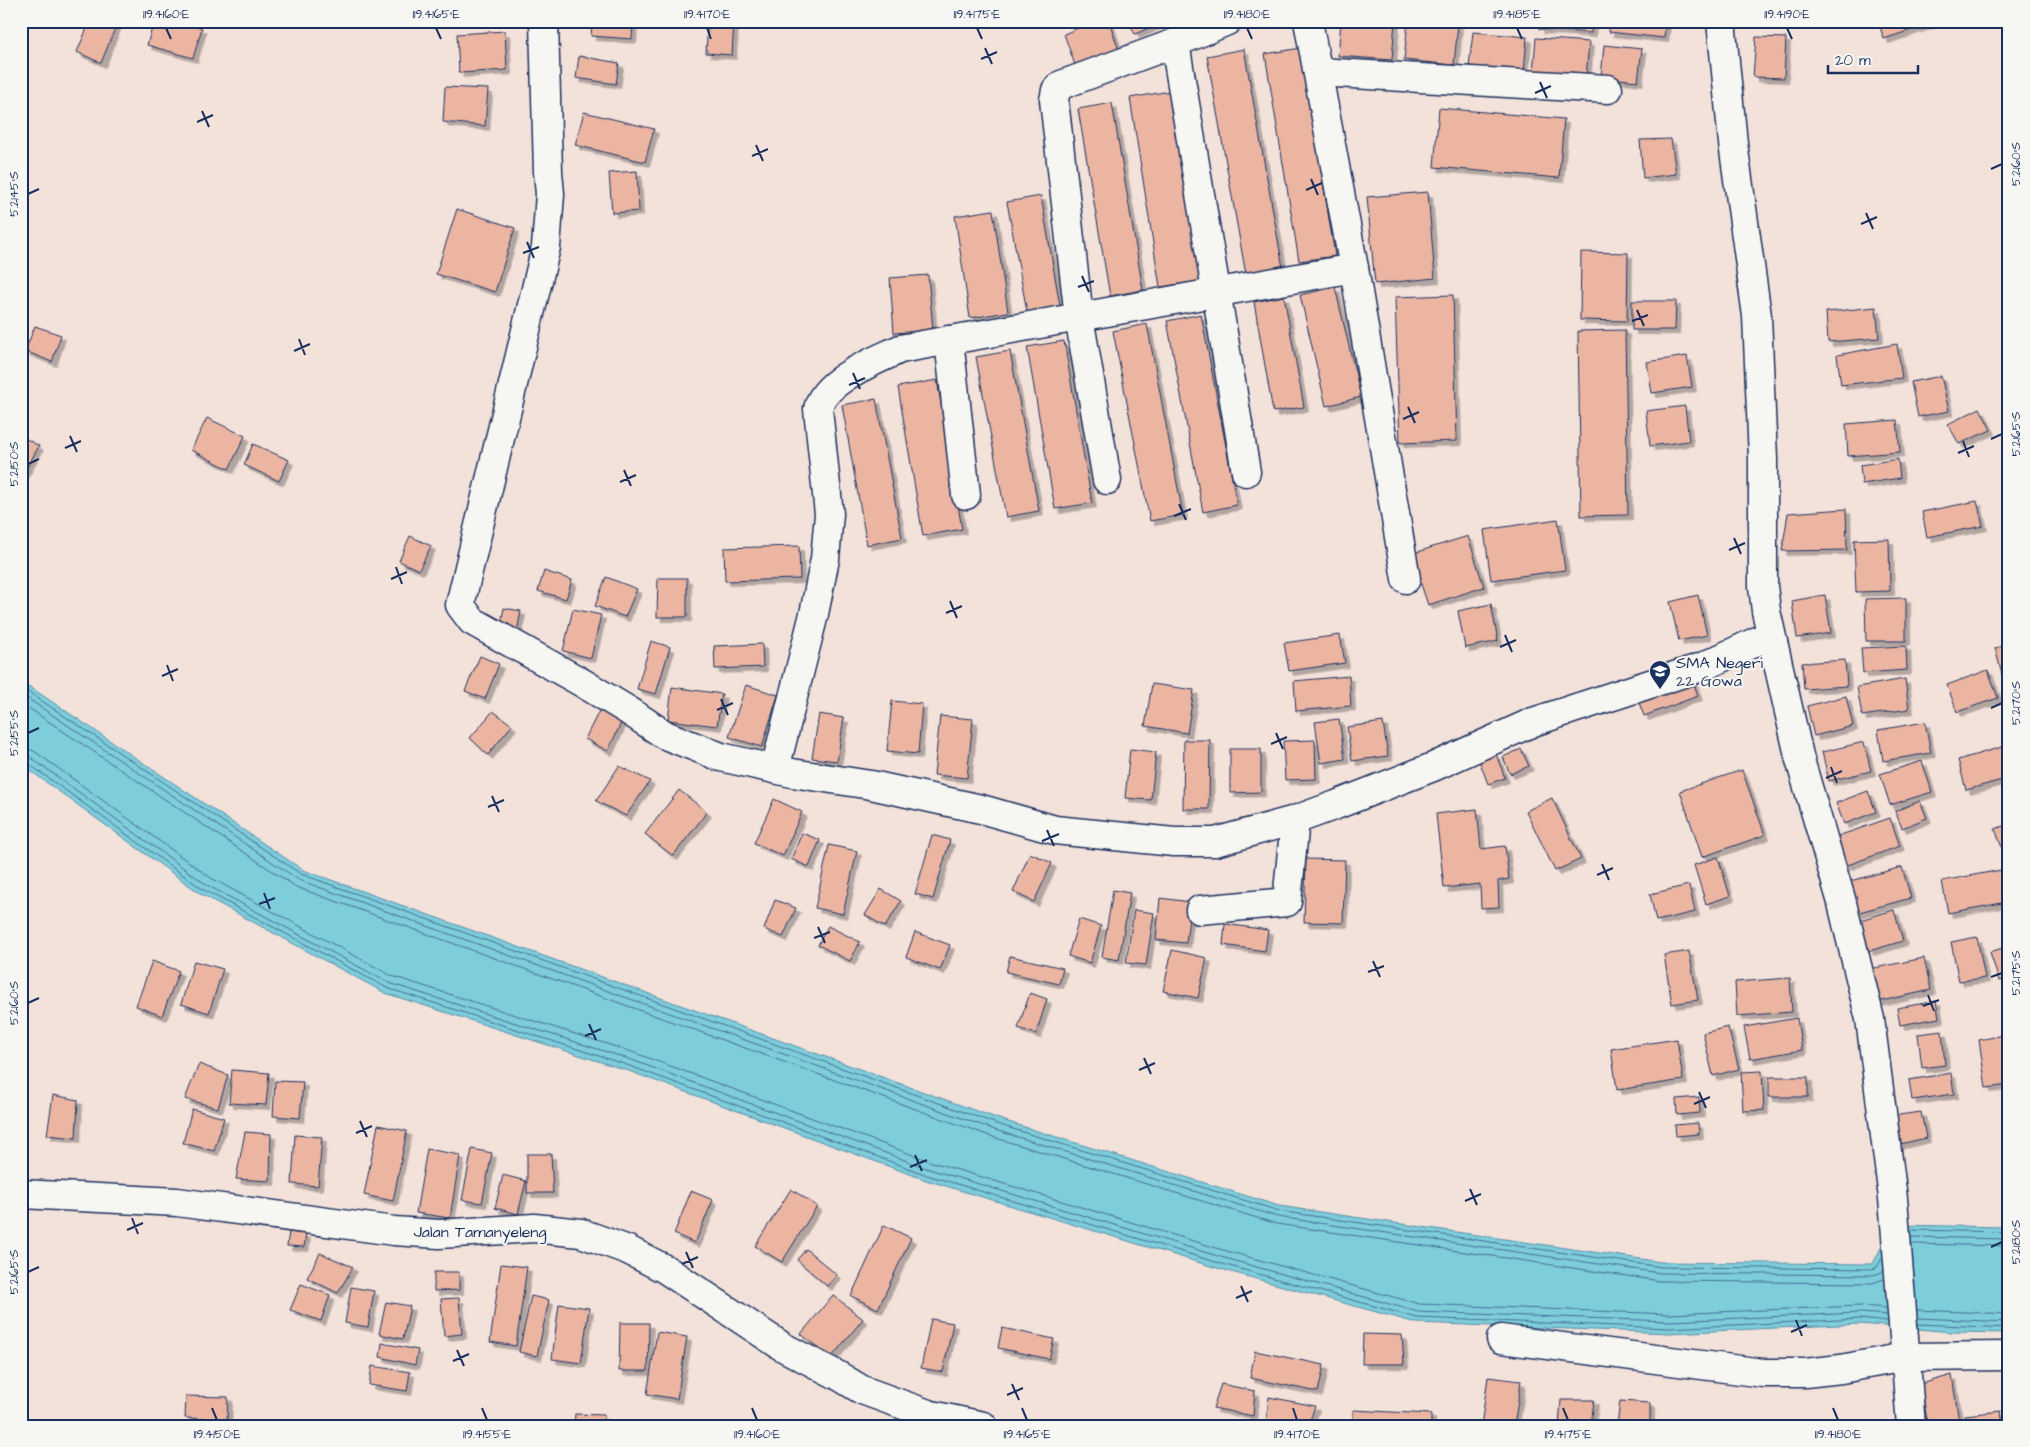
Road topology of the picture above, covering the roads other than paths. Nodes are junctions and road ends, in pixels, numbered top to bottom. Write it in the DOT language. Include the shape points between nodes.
graph roads {
  1 [pos="544,21"];
  2 [pos="1227,21"];
  3 [pos="1308,21"];
  4 [pos="1721,21"];
  5 [pos="1176,43"];
  6 [pos="1318,72"];
  7 [pos="1608,89"];
  8 [pos="1354,268"];
  9 [pos="1218,292"];
  10 [pos="1080,317"];
  11 [pos="950,340"];
  12 [pos="1246,472"];
  13 [pos="1107,480"];
  14 [pos="966,495"];
  15 [pos="1406,579"];
  16 [pos="1770,635"];
  17 [pos="775,769"];
  18 [pos="1295,820"];
  19 [pos="1200,910"];
  20 [pos="21,1194"];
  21 [pos="1501,1339"];
  22 [pos="1905,1347"];
  23 [pos="2009,1356"];
  24 [pos="983,1426"];
  25 [pos="1911,1426"];
  1 -- 17 [label="street" via="550,194 546,247 460,605 472,621 581,682 666,735 721,757"];
  2 -- 5 [label="street"];
  3 -- 6 [label="street"];
  4 -- 16 [label="street" via="1733,143 1757,316 1763,459 1763,586"];
  5 -- 9 [label="street"];
  5 -- 10 [label="street" via="1060,85 1056,90 1054,100"];
  6 -- 7 [label="street"];
  6 -- 8 [label="street"];
  8 -- 9 [label="street"];
  8 -- 15 [label="street"];
  9 -- 10 [label="street"];
  9 -- 12 [label="street"];
  10 -- 11 [label="street"];
  10 -- 13 [label="street"];
  11 -- 14 [label="street"];
  11 -- 17 [label="street" via="900,349 864,366 831,387 820,399 829,514 825,559"];
  16 -- 18 [label="street" via="1702,667 1533,722 1336,806"];
  16 -- 22 [label="street" via="1870,1020 1893,1198"];
  17 -- 18 [label="street" via="871,785 981,809 1055,830 1150,841 1215,842"];
  18 -- 19 [label="street" via="1287,902"];
  20 -- 24 [label="street, Jalan Tamanyeleng" via="177,1202 394,1231 440,1234 534,1228 581,1233 628,1250 665,1269 783,1347 862,1390 931,1415"];
  21 -- 22 [label="street" via="1763,1373 1841,1369"];
  22 -- 23 [label="street"];
  22 -- 25 [label="street"];
}
